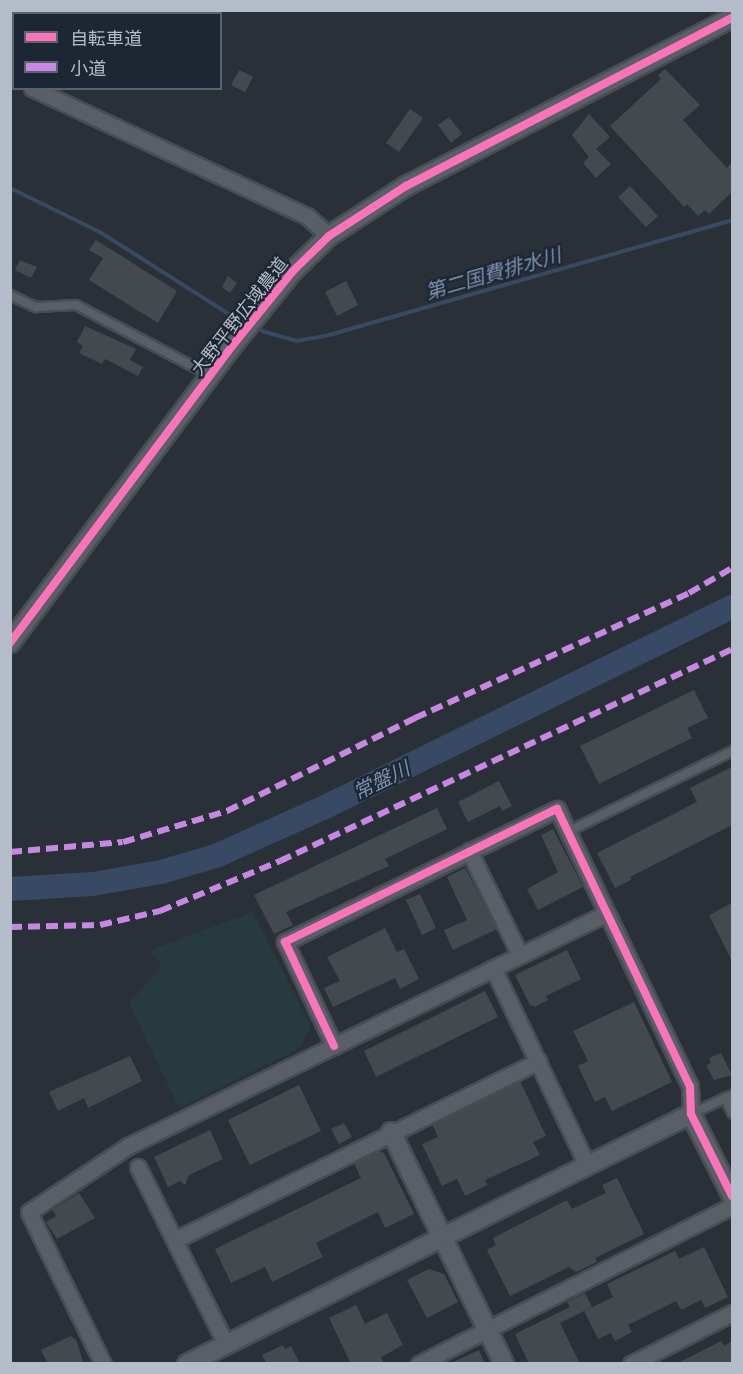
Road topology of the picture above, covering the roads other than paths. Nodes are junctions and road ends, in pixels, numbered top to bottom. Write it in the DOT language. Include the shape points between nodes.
graph roads {
  1 [pos="732,18"];
  2 [pos="36,90"];
  3 [pos="329,236"];
  4 [pos="10,295"];
  5 [pos="211,376"];
  6 [pos="10,643"];
  7 [pos="732,751"];
  8 [pos="567,832"];
  9 [pos="470,850"];
  10 [pos="605,914"];
  11 [pos="520,955"];
  12 [pos="494,968"];
  13 [pos="334,1046"];
  14 [pos="538,1061"];
  15 [pos="729,1097"];
  16 [pos="732,1113"];
  17 [pos="691,1114"];
  18 [pos="391,1132"];
  19 [pos="587,1165"];
  20 [pos="138,1167"];
  21 [pos="732,1196"];
  22 [pos="732,1206"];
  23 [pos="442,1237"];
  24 [pos="175,1240"];
  25 [pos="732,1313"];
  26 [pos="488,1330"];
  27 [pos="226,1344"];
  28 [pos="103,1364"];
  29 [pos="187,1364"];
  30 [pos="419,1364"];
  31 [pos="504,1364"];
  32 [pos="631,1364"];
  1 -- 3 [label="street, 大野平野広域農道" via="406,186"];
  2 -- 3 [label="street" via="307,216"];
  3 -- 5 [label="street, 大野平野広域農道" via="292,271"];
  4 -- 5 [label="lane" via="36,307 76,305"];
  5 -- 6 [label="street, 大野平野広域農道"];
  7 -- 8 [label="lane"];
  8 -- 9 [label="street" via="557,809"];
  8 -- 10 [label="street"];
  9 -- 11 [label="street"];
  9 -- 13 [label="street" via="285,942"];
  10 -- 11 [label="street"];
  10 -- 17 [label="street" via="690,1086"];
  11 -- 12 [label="street"];
  12 -- 13 [label="street"];
  12 -- 14 [label="street"];
  13 -- 28 [label="street" via="128,1146 29,1212"];
  14 -- 18 [label="street"];
  14 -- 19 [label="street"];
  15 -- 16 [label="lane"];
  15 -- 17 [label="lane"];
  17 -- 19 [label="street"];
  17 -- 21 [label="street"];
  18 -- 23 [label="street"];
  18 -- 24 [label="street"];
  19 -- 23 [label="street"];
  20 -- 24 [label="street"];
  22 -- 26 [label="street"];
  23 -- 26 [label="street"];
  23 -- 27 [label="street"];
  24 -- 27 [label="street"];
  25 -- 32 [label="street"];
  26 -- 30 [label="street"];
  26 -- 31 [label="street"];
  27 -- 29 [label="street"];
}
